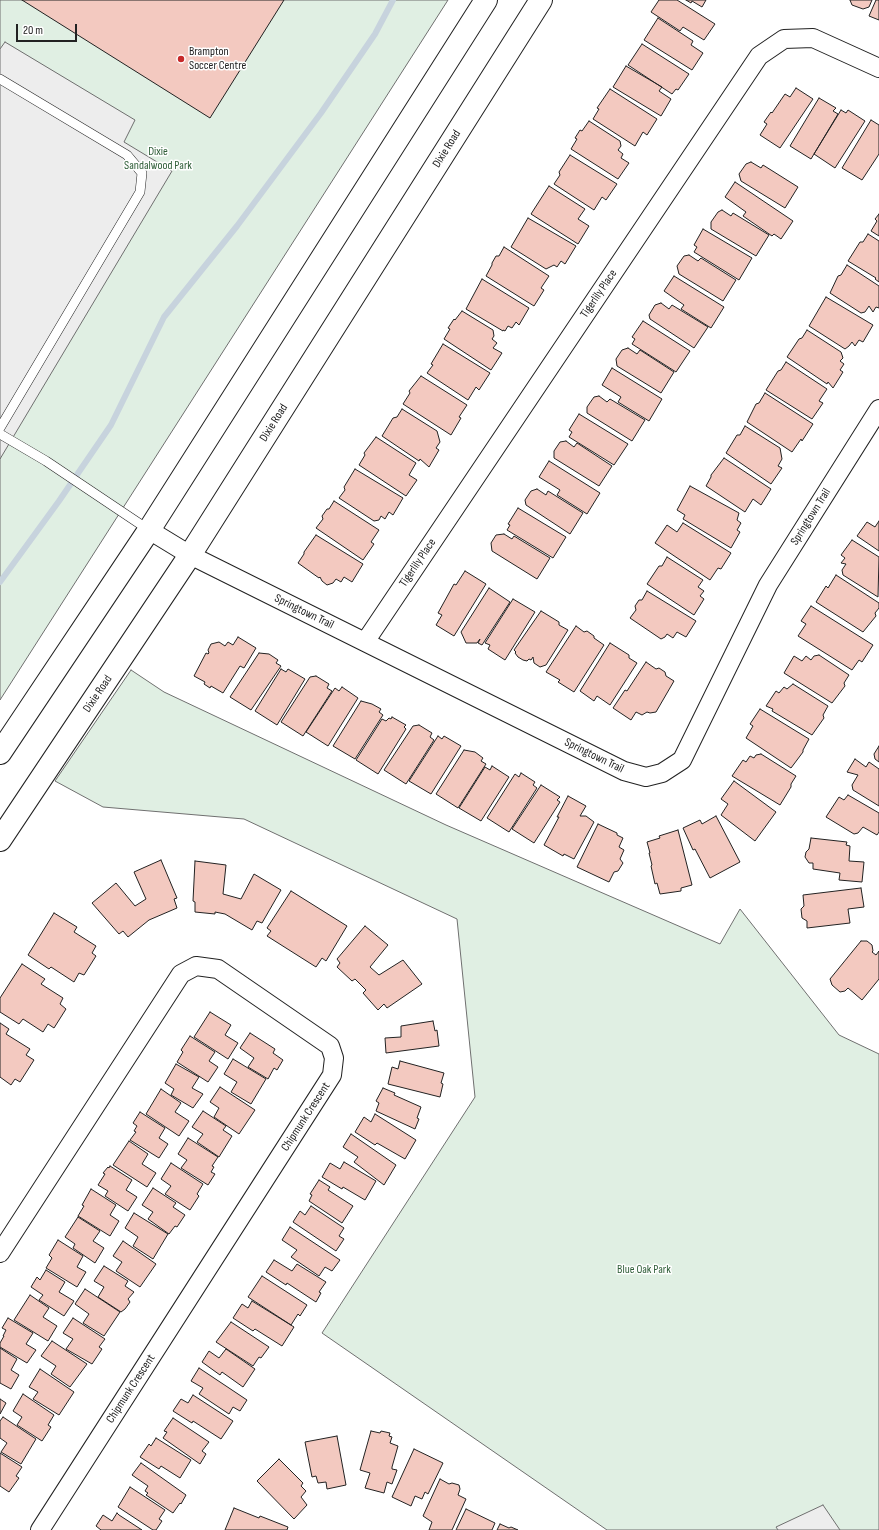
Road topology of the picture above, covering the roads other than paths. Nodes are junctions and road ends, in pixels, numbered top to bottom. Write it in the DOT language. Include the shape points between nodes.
graph roads {
  1 [pos="486,0"];
  2 [pos="541,0"];
  3 [pos="879,68"];
  4 [pos="0,79"];
  5 [pos="879,409"];
  6 [pos="0,428"];
  7 [pos="0,434"];
  8 [pos="149,530"];
  9 [pos="190,556"];
  10 [pos="365,642"];
  11 [pos="0,753"];
  12 [pos="0,840"];
  13 [pos="0,1253"];
  14 [pos="40,1530"];
  1 -- 8 [label="main road"];
  2 -- 9 [label="main road, Dixie Road"];
  3 -- 10 [label="street, Tigerlily Place" via="813,38 784,39 759,56"];
  4 -- 6 [label="lane" via="127,156 142,173 140,192"];
  5 -- 10 [label="street, Springtown Trail" via="768,585 682,760 662,773 646,777 624,771"];
  7 -- 8 [label="lane" via="46,461"];
  8 -- 9 [label="street, Springtown Trail"];
  8 -- 11 [label="main road"];
  9 -- 10 [label="street, Springtown Trail"];
  9 -- 12 [label="main road, Dixie Road"];
  13 -- 14 [label="street, Chipmunk Crescent" via="181,974 196,966 218,969 330,1046 334,1058 332,1076"];
}
